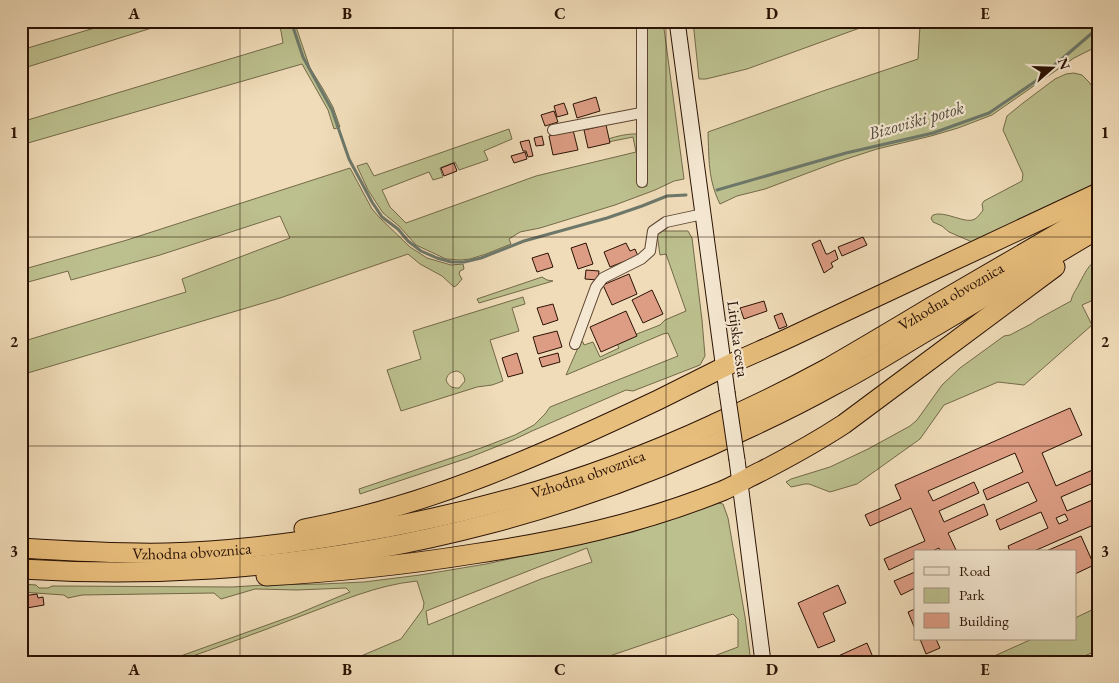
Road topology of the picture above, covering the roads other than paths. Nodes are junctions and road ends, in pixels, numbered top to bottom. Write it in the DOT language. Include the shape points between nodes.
graph roads {
  1 [pos="642,21"];
  2 [pos="677,21"];
  3 [pos="641,113"];
  4 [pos="553,130"];
  5 [pos="642,182"];
  6 [pos="1098,193"];
  7 [pos="1098,210"];
  8 [pos="703,214"];
  9 [pos="1098,229"];
  10 [pos="1098,241"];
  11 [pos="575,344"];
  12 [pos="724,367"];
  13 [pos="740,482"];
  14 [pos="21,548"];
  15 [pos="167,562"];
  16 [pos="21,569"];
  17 [pos="763,662"];
  1 -- 3 [label="street"];
  2 -- 8 [label="main road, Litijska cesta"];
  3 -- 4 [label="street"];
  3 -- 5 [label="street"];
  6 -- 12 [label="highway"];
  7 -- 15 [label="highway, Vzhodna obvoznica" via="826,369 711,426 631,459 532,492 423,520 330,538 226,550"];
  8 -- 11 [label="street" via="666,222 653,231 650,251 640,260 603,278 596,287"];
  8 -- 12 [label="main road, Litijska cesta"];
  9 -- 15 [label="highway, Vzhodna obvoznica" via="836,384 703,449 622,482 497,521 394,545 238,567"];
  10 -- 13 [label="highway" via="1062,262 844,424 787,459"];
  12 -- 13 [label="main road, Litijska cesta, bridge"];
  12 -- 15 [label="highway" via="476,481 327,525 197,543"];
  13 -- 15 [label="highway" via="628,524 558,540 399,565 194,580"];
  13 -- 17 [label="main road, Litijska cesta"];
  14 -- 15 [label="highway, Vzhodna obvoznica" via="80,551"];
  15 -- 16 [label="highway, Vzhodna obvoznica" via="116,572"];
}
